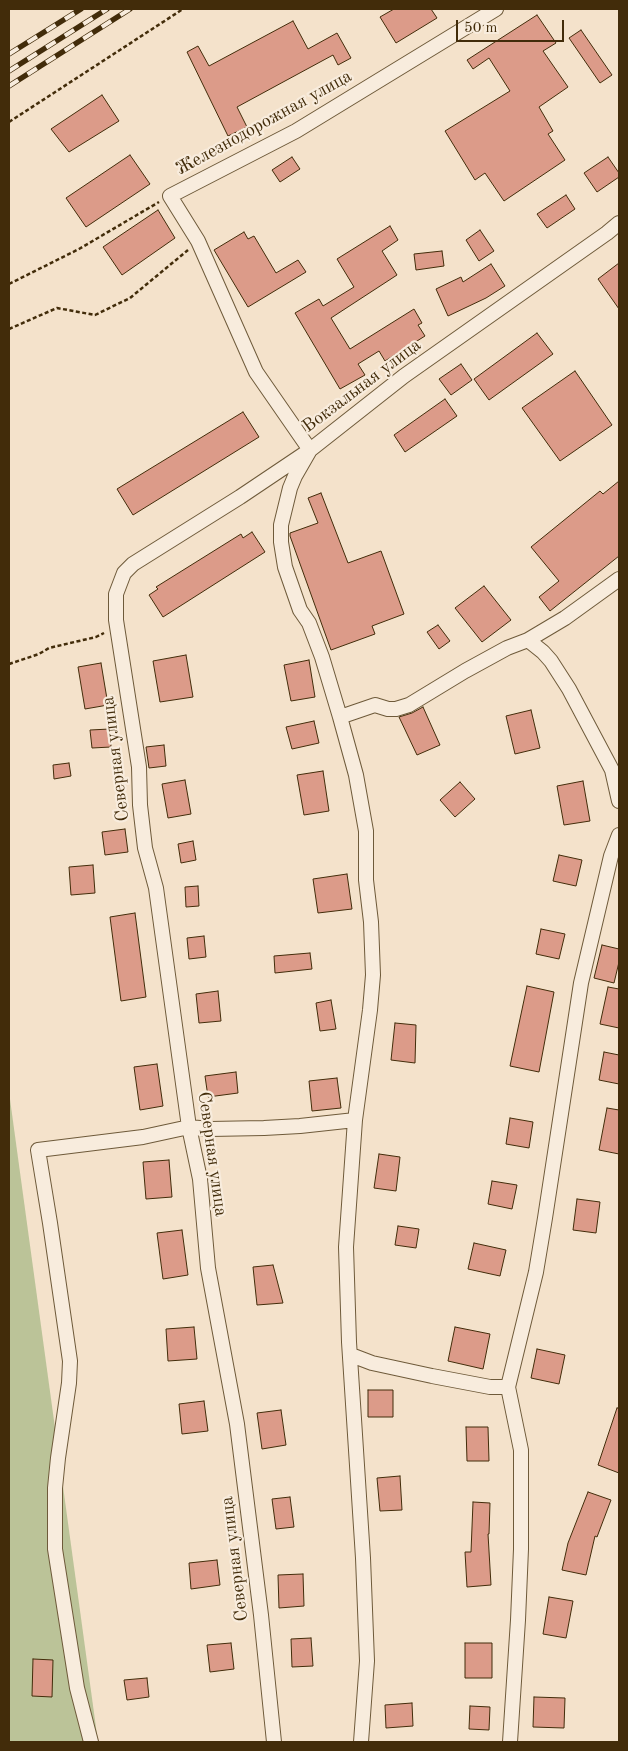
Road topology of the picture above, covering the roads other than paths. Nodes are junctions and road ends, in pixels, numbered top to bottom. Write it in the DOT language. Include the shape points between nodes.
graph roads {
  1 [pos="496,9"];
  2 [pos="619,223"];
  3 [pos="310,450"];
  4 [pos="124,573"];
  5 [pos="619,579"];
  6 [pos="528,640"];
  7 [pos="340,718"];
  8 [pos="619,801"];
  9 [pos="619,834"];
  10 [pos="355,1120"];
  11 [pos="189,1127"];
  12 [pos="351,1355"];
  13 [pos="508,1387"];
  14 [pos="91,1742"];
  15 [pos="274,1742"];
  16 [pos="361,1742"];
  17 [pos="510,1742"];
  1 -- 3 [label="street, Железнодорожная улица" via="296,131 170,196 198,241 256,372"];
  2 -- 3 [label="street, Вокзальная улица" via="404,376"];
  3 -- 4 [label="street, Вокзальная улица" via="133,564"];
  3 -- 7 [label="street" via="290,488 281,542 285,567 322,657"];
  4 -- 11 [label="street, Северная улица" via="116,594 116,620 139,767 145,848 156,888"];
  5 -- 6 [label="street"];
  6 -- 7 [label="street" via="499,652 409,705 396,709 375,705"];
  6 -- 8 [label="street" via="551,661 569,689 612,770"];
  7 -- 10 [label="street" via="361,797 371,922 370,1010"];
  9 -- 13 [label="street" via="581,983 546,1218"];
  10 -- 11 [label="street" via="264,1128"];
  10 -- 12 [label="street" via="346,1247"];
  11 -- 14 [label="street" via="143,1137 38,1150 70,1361 55,1488 55,1549 77,1688"];
  11 -- 15 [label="street, Северная улица" via="200,1179 208,1268 238,1424"];
  12 -- 13 [label="street" via="432,1376 490,1387"];
  12 -- 16 [label="street" via="367,1661"];
  13 -- 17 [label="street" via="521,1450 521,1549"];
}
